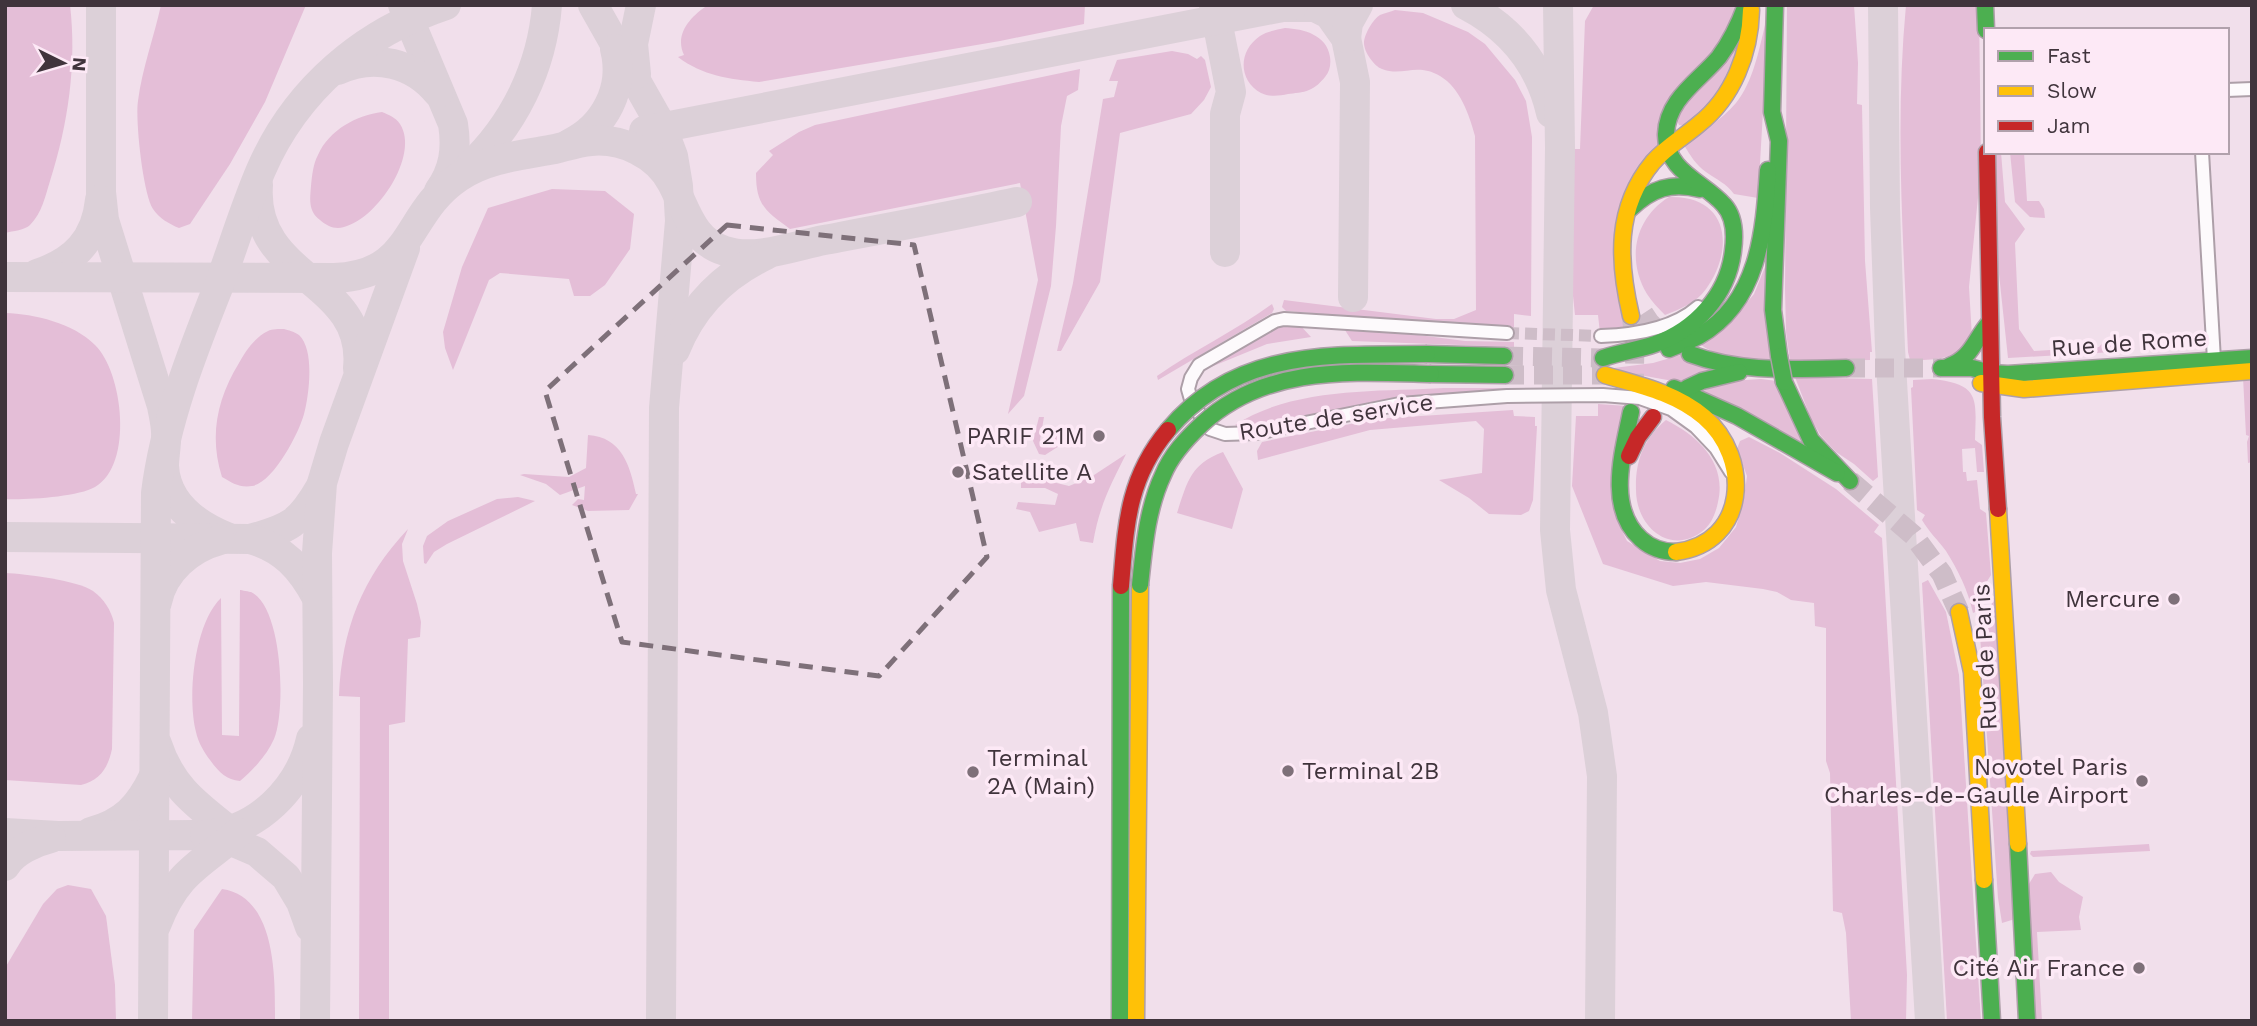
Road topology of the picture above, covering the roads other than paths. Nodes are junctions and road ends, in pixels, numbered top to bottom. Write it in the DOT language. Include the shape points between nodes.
graph roads {
  1 [pos="1748,5"];
  2 [pos="1774,5"];
  3 [pos="1985,5"];
  4 [pos="1986,28"];
  5 [pos="2252,89"];
  6 [pos="2229,90"];
  7 [pos="1772,111"];
  8 [pos="1667,148"];
  9 [pos="1987,154"];
  10 [pos="2202,154"];
  11 [pos="1709,191"];
  12 [pos="1624,222"];
  13 [pos="1731,270"];
  14 [pos="1638,315"];
  15 [pos="1989,317"];
  16 [pos="1507,333"];
  17 [pos="1601,336"];
  18 [pos="1690,354"];
  19 [pos="1504,356"];
  20 [pos="2252,358"];
  21 [pos="2214,360"];
  22 [pos="1773,363"];
  23 [pos="1846,368"];
  24 [pos="1941,368"];
  25 [pos="2252,371"];
  26 [pos="1505,375"];
  27 [pos="1991,379"];
  28 [pos="1967,380"];
  29 [pos="2011,381"];
  30 [pos="1687,388"];
  31 [pos="1631,412"];
  32 [pos="1653,417"];
  33 [pos="1992,417"];
  34 [pos="1622,480"];
  35 [pos="1736,481"];
  36 [pos="1959,612"];
  37 [pos="1120,1021"];
  38 [pos="1136,1021"];
  39 [pos="1992,1021"];
  40 [pos="2027,1021"];
  1 -- 8 [label="main road" via="1714,62 1676,100 1669,114"];
  1 -- 8 [label="main road" via="1748,43 1731,86 1715,109"];
  2 -- 7 [label="main road"];
  3 -- 4 [label="main road"];
  5 -- 6 [label="street"];
  7 -- 13 [label="main road" via="1761,246 1748,283 1730,310 1685,344 1660,352 1603,358 1681,331 1714,300"];
  7 -- 22 [label="main road" via="1779,141"];
  8 -- 11 [label="main road" via="1682,173"];
  8 -- 12 [label="main road" via="1641,180"];
  9 -- 15 [label="main road"];
  10 -- 21 [label="street"];
  11 -- 12 [label="main road" via="1672,183 1656,188 1630,208"];
  11 -- 13 [label="main road" via="1727,207 1734,229"];
  12 -- 14 [label="main road" via="1623,268"];
  13 -- 17 [label="street" via="1693,312 1631,335"];
  15 -- 24 [label="main road" via="1963,362"];
  15 -- 27 [label="main road"];
  15 -- 29 [label="main road" via="1997,320"];
  16 -- 35 [label="street, Route de service" via="1284,319 1199,365 1188,389 1192,404 1210,429 1226,433 1256,433 1400,404 1507,396 1640,398 1671,410 1696,427 1716,448"];
  18 -- 22 [label="main road" via="1716,364"];
  19 -- 37 [label="main road, bridge" via="1353,355 1295,359 1253,369 1216,388 1177,418 1160,439 1133,491 1121,586"];
  20 -- 21 [label="main road, Rue de Rome"];
  21 -- 29 [label="main road, Rue de Rome"];
  22 -- 23 [label="main road"];
  22 -- 30 [label="main road"];
  22 -- 35 [label="main road, bridge" via="1811,440 1850,481 1711,402 1660,383 1605,375 1660,393 1701,415 1733,457"];
  24 -- 27 [label="main road" via="1972,368"];
  24 -- 28 [label="main road, Rue de Paris"];
  25 -- 29 [label="main road, Rue de Rome"];
  26 -- 38 [label="main road, bridge" via="1344,373 1260,386 1223,405 1188,437 1162,475 1146,526 1140,585"];
  27 -- 28 [label="main road, Rue de Paris"];
  27 -- 29 [label="main road, Rue de Rome"];
  27 -- 33 [label="main road, Rue de Paris"];
  28 -- 33 [label="main road, Rue de Paris" via="1984,397"];
  31 -- 34 [label="main road"];
  32 -- 34 [label="main road" via="1638,437"];
  33 -- 40 [label="main road, Rue de Paris"];
  34 -- 35 [label="main road" via="1626,520 1649,545 1666,552 1702,546 1722,530 1732,509"];
  36 -- 39 [label="main road" via="1972,672"];
}
